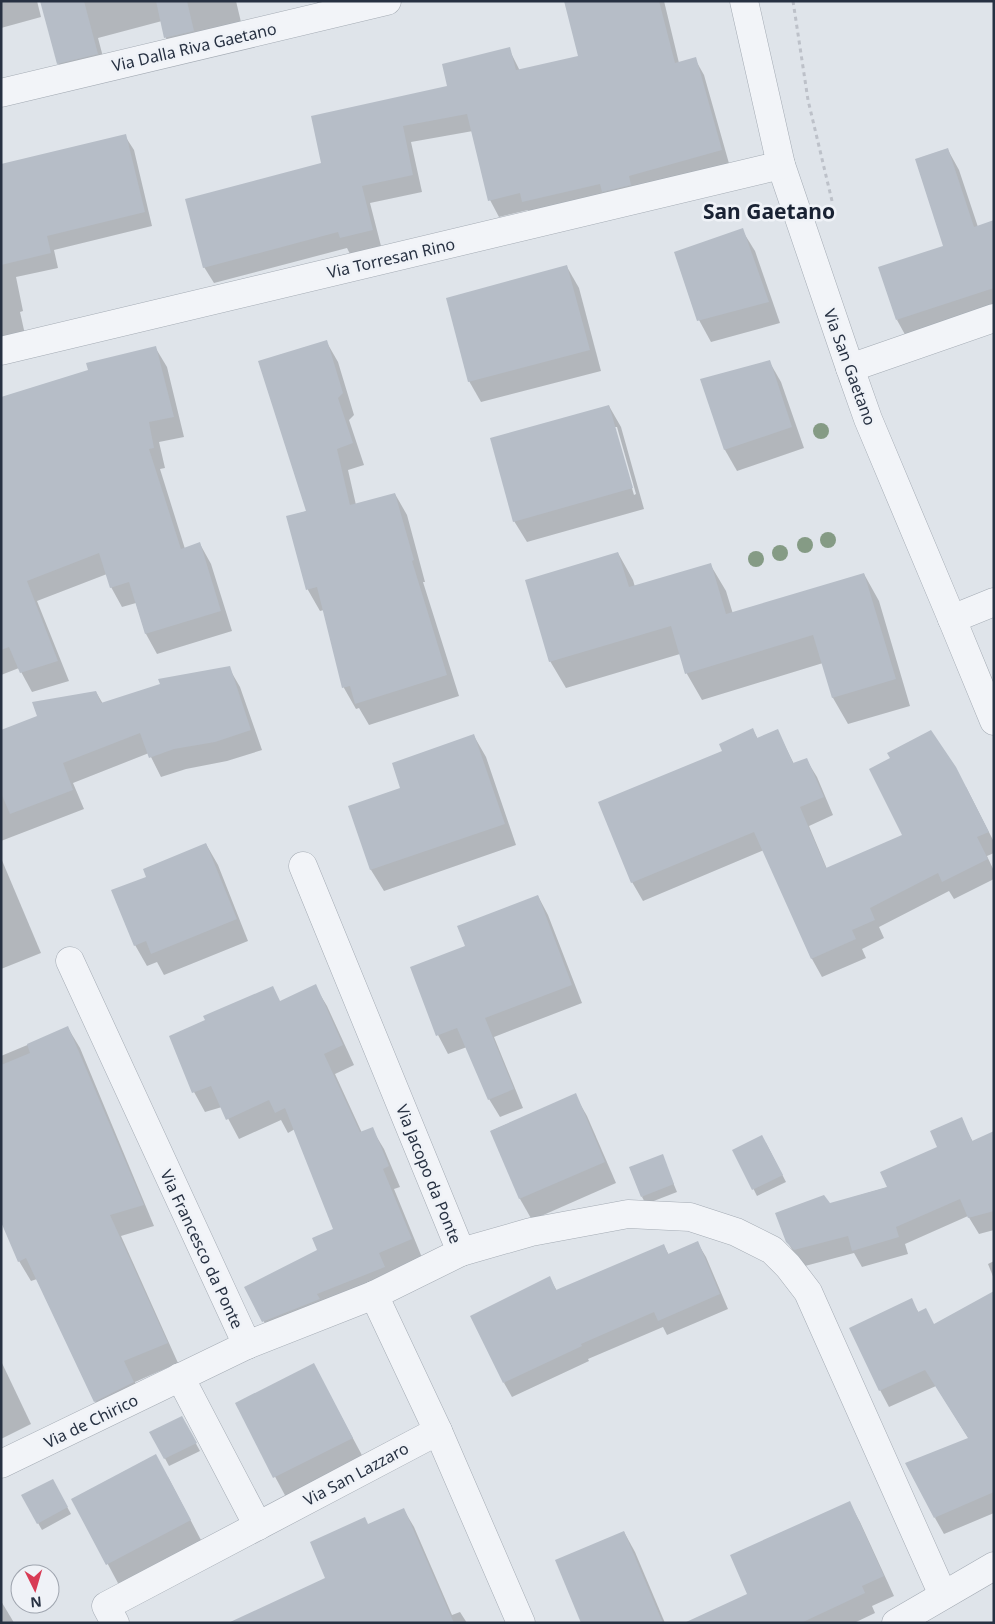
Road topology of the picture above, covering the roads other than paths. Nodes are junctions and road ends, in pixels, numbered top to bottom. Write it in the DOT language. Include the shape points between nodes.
graph roads {
  1 [pos="387,1"];
  2 [pos="744,1"];
  3 [pos="1,93"];
  4 [pos="781,165"];
  5 [pos="994,318"];
  6 [pos="1,351"];
  7 [pos="850,368"];
  8 [pos="994,602"];
  9 [pos="952,619"];
  10 [pos="994,721"];
  11 [pos="303,866"];
  12 [pos="70,961"];
  13 [pos="461,1252"];
  14 [pos="374,1295"];
  15 [pos="247,1346"];
  16 [pos="180,1377"];
  17 [pos="438,1431"];
  18 [pos="1,1464"];
  19 [pos="258,1526"];
  20 [pos="994,1566"];
  21 [pos="943,1595"];
  22 [pos="115,1623"];
  23 [pos="520,1623"];
  24 [pos="896,1623"];
  1 -- 3 [label="street, Via Dalla Riva Gaetano"];
  2 -- 4 [label="street, Via San Gaetano"];
  4 -- 6 [label="street, Via Torresan Rino"];
  4 -- 7 [label="street, Via San Gaetano"];
  5 -- 7 [label="street"];
  7 -- 9 [label="street, Via San Gaetano" via="868,419"];
  8 -- 9 [label="street"];
  9 -- 10 [label="street, Via San Gaetano"];
  11 -- 13 [label="street, Via Jacopo da Ponte"];
  12 -- 15 [label="street, Via Francesco da Ponte"];
  13 -- 14 [label="street, Via Jacopo da Ponte"];
  13 -- 21 [label="street" via="532,1232 628,1214 690,1217 736,1232 772,1250 808,1292"];
  14 -- 15 [label="street, Via Jacopo da Ponte"];
  14 -- 17 [label="street"];
  15 -- 16 [label="street, Via Francesco da Ponte"];
  16 -- 18 [label="street, Via de Chirico"];
  16 -- 19 [label="street"];
  17 -- 19 [label="street, Via San Lazzaro"];
  17 -- 23 [label="street"];
  19 -- 22 [label="street, Via San Lazzaro" via="106,1606"];
  20 -- 21 [label="street"];
  21 -- 24 [label="street"];
}
